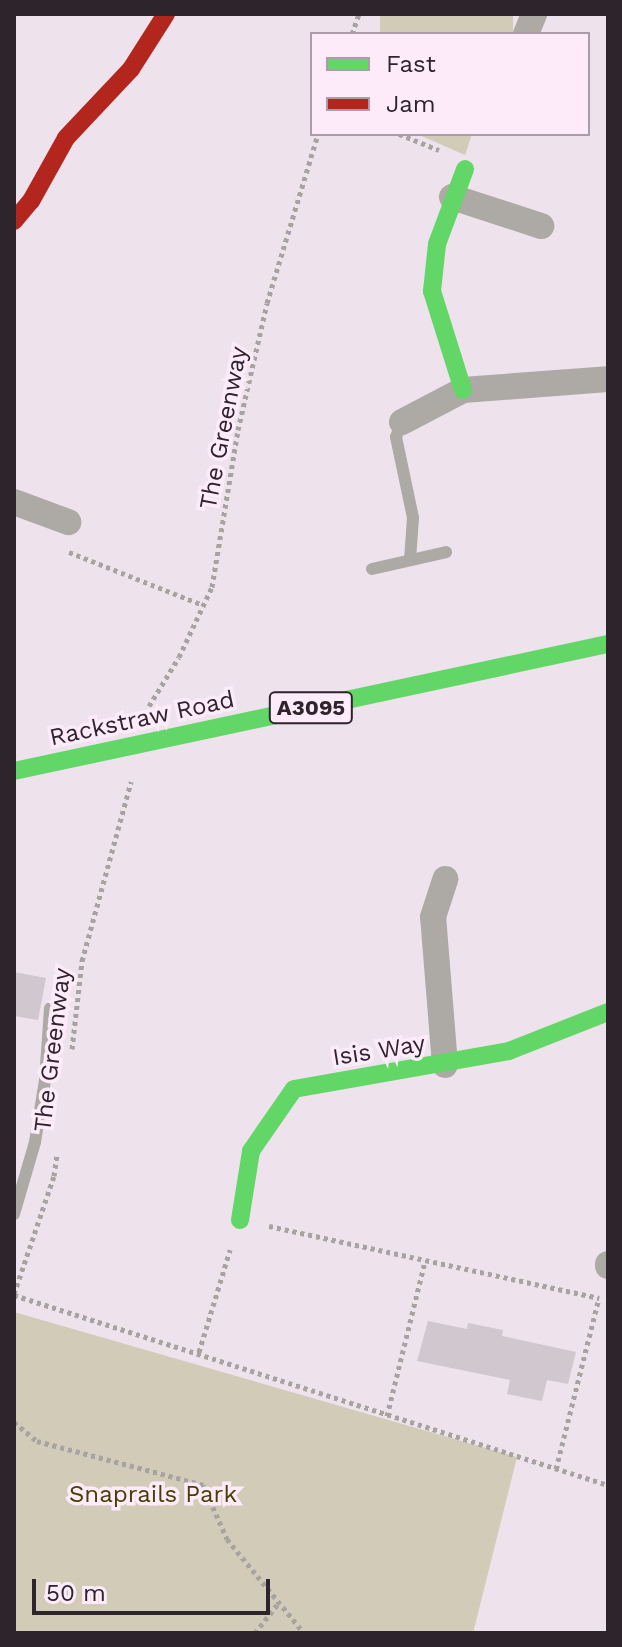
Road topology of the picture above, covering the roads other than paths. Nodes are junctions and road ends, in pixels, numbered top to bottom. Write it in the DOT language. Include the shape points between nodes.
graph roads {
  1 [pos="166,14"];
  2 [pos="465,169"];
  3 [pos="452,197"];
  4 [pos="14,221"];
  5 [pos="541,226"];
  6 [pos="608,379"];
  7 [pos="463,390"];
  8 [pos="402,422"];
  9 [pos="14,502"];
  10 [pos="68,522"];
  11 [pos="446,552"];
  12 [pos="410,560"];
  13 [pos="372,569"];
  14 [pos="608,644"];
  15 [pos="14,771"];
  16 [pos="445,879"];
  17 [pos="50,1008"];
  18 [pos="608,1012"];
  19 [pos="445,1065"];
  20 [pos="14,1214"];
  21 [pos="240,1220"];
  1 -- 4 [label="street" via="131,69 66,138"];
  2 -- 3 [label="street"];
  3 -- 5 [label="street"];
  3 -- 7 [label="street" via="437,244 432,291"];
  6 -- 7 [label="street"];
  7 -- 8 [label="street"];
  8 -- 12 [label="lane" via="396,437 413,518"];
  9 -- 10 [label="street"];
  11 -- 12 [label="lane"];
  12 -- 13 [label="lane"];
  14 -- 15 [label="street, Rackstraw Road / A3095"];
  16 -- 19 [label="street" via="433,917"];
  17 -- 20 [label="lane" via="35,1142"];
  18 -- 19 [label="street, Isis Way" via="509,1051"];
  19 -- 21 [label="street, Isis Way" via="294,1089 251,1151"];
}
